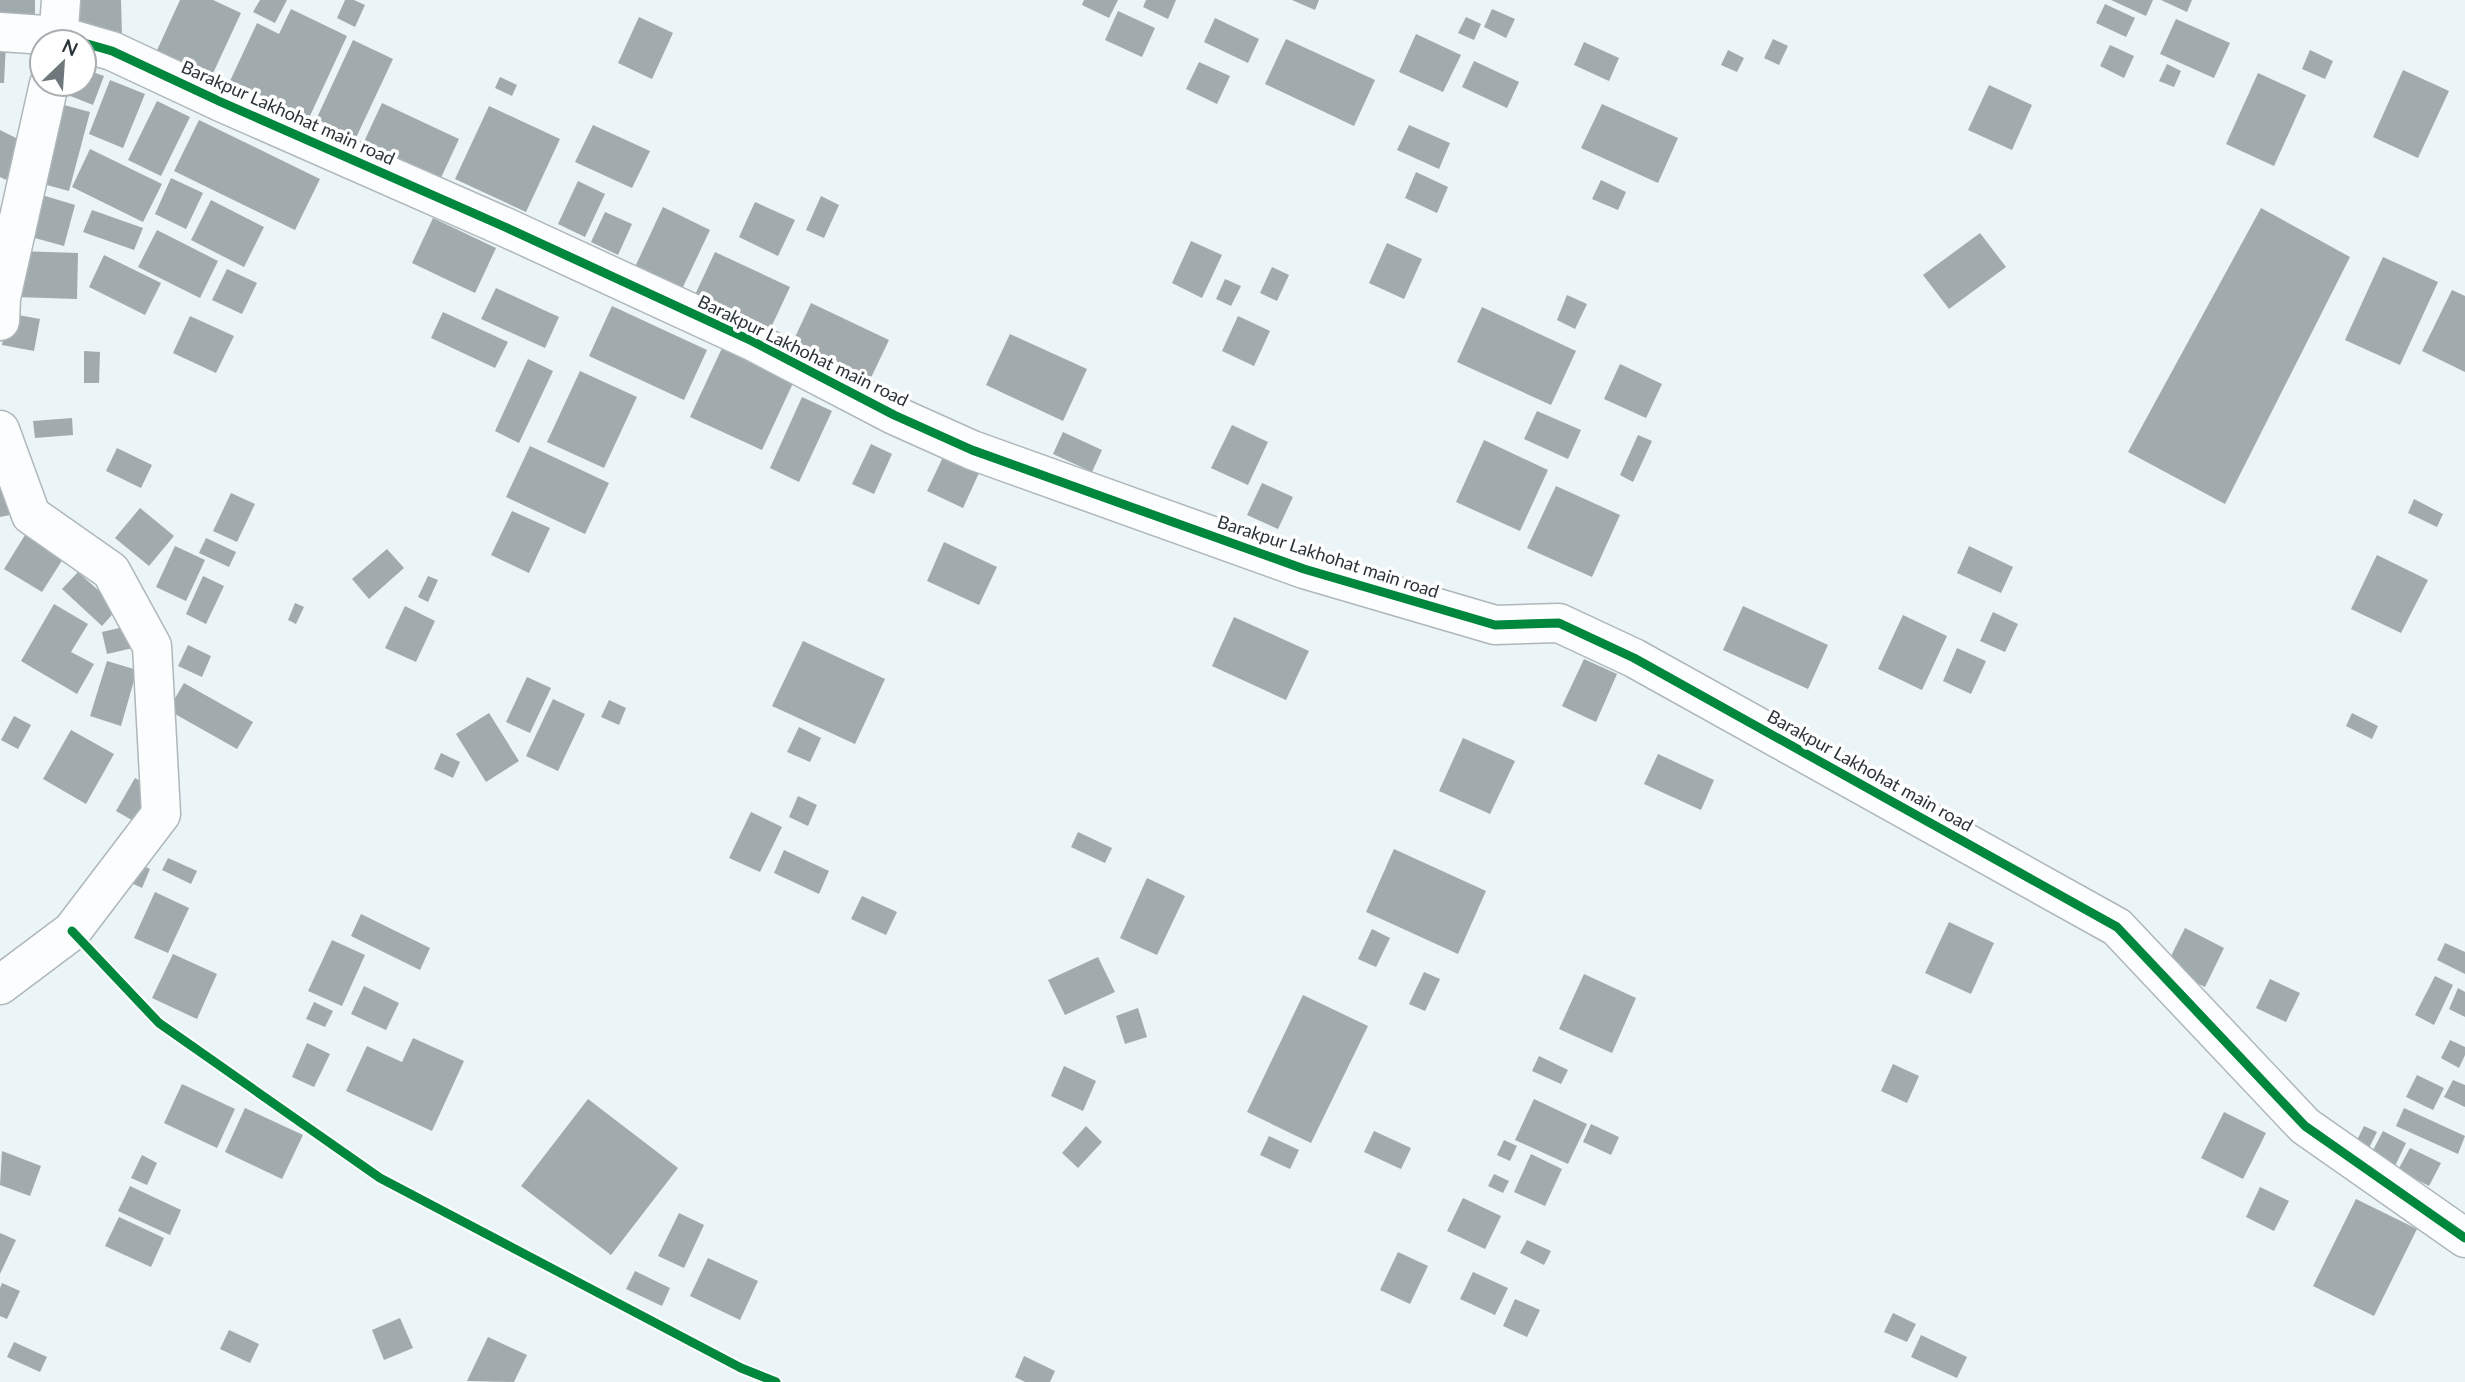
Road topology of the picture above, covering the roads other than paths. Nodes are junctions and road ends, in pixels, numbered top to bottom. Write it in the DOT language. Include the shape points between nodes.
graph roads {
  1 [pos="0,32"];
  2 [pos="28,32"];
  3 [pos="98,45"];
  4 [pos="46,98"];
  5 [pos="0,321"];
  6 [pos="0,430"];
  7 [pos="0,985"];
  8 [pos="2465,1238"];
  1 -- 2 [label="street, Barakpur Lakhohat main road"];
  3 -- 8 [label="street, Barakpur Lakhohat main road" via="752,341 972,450 1304,569 1495,625 1559,624 1634,658 2118,927 2305,1126"];
  4 -- 5 [label="street" via="1,298"];
  6 -- 7 [label="street" via="31,515 111,571 152,646 161,814 72,931"];
}
